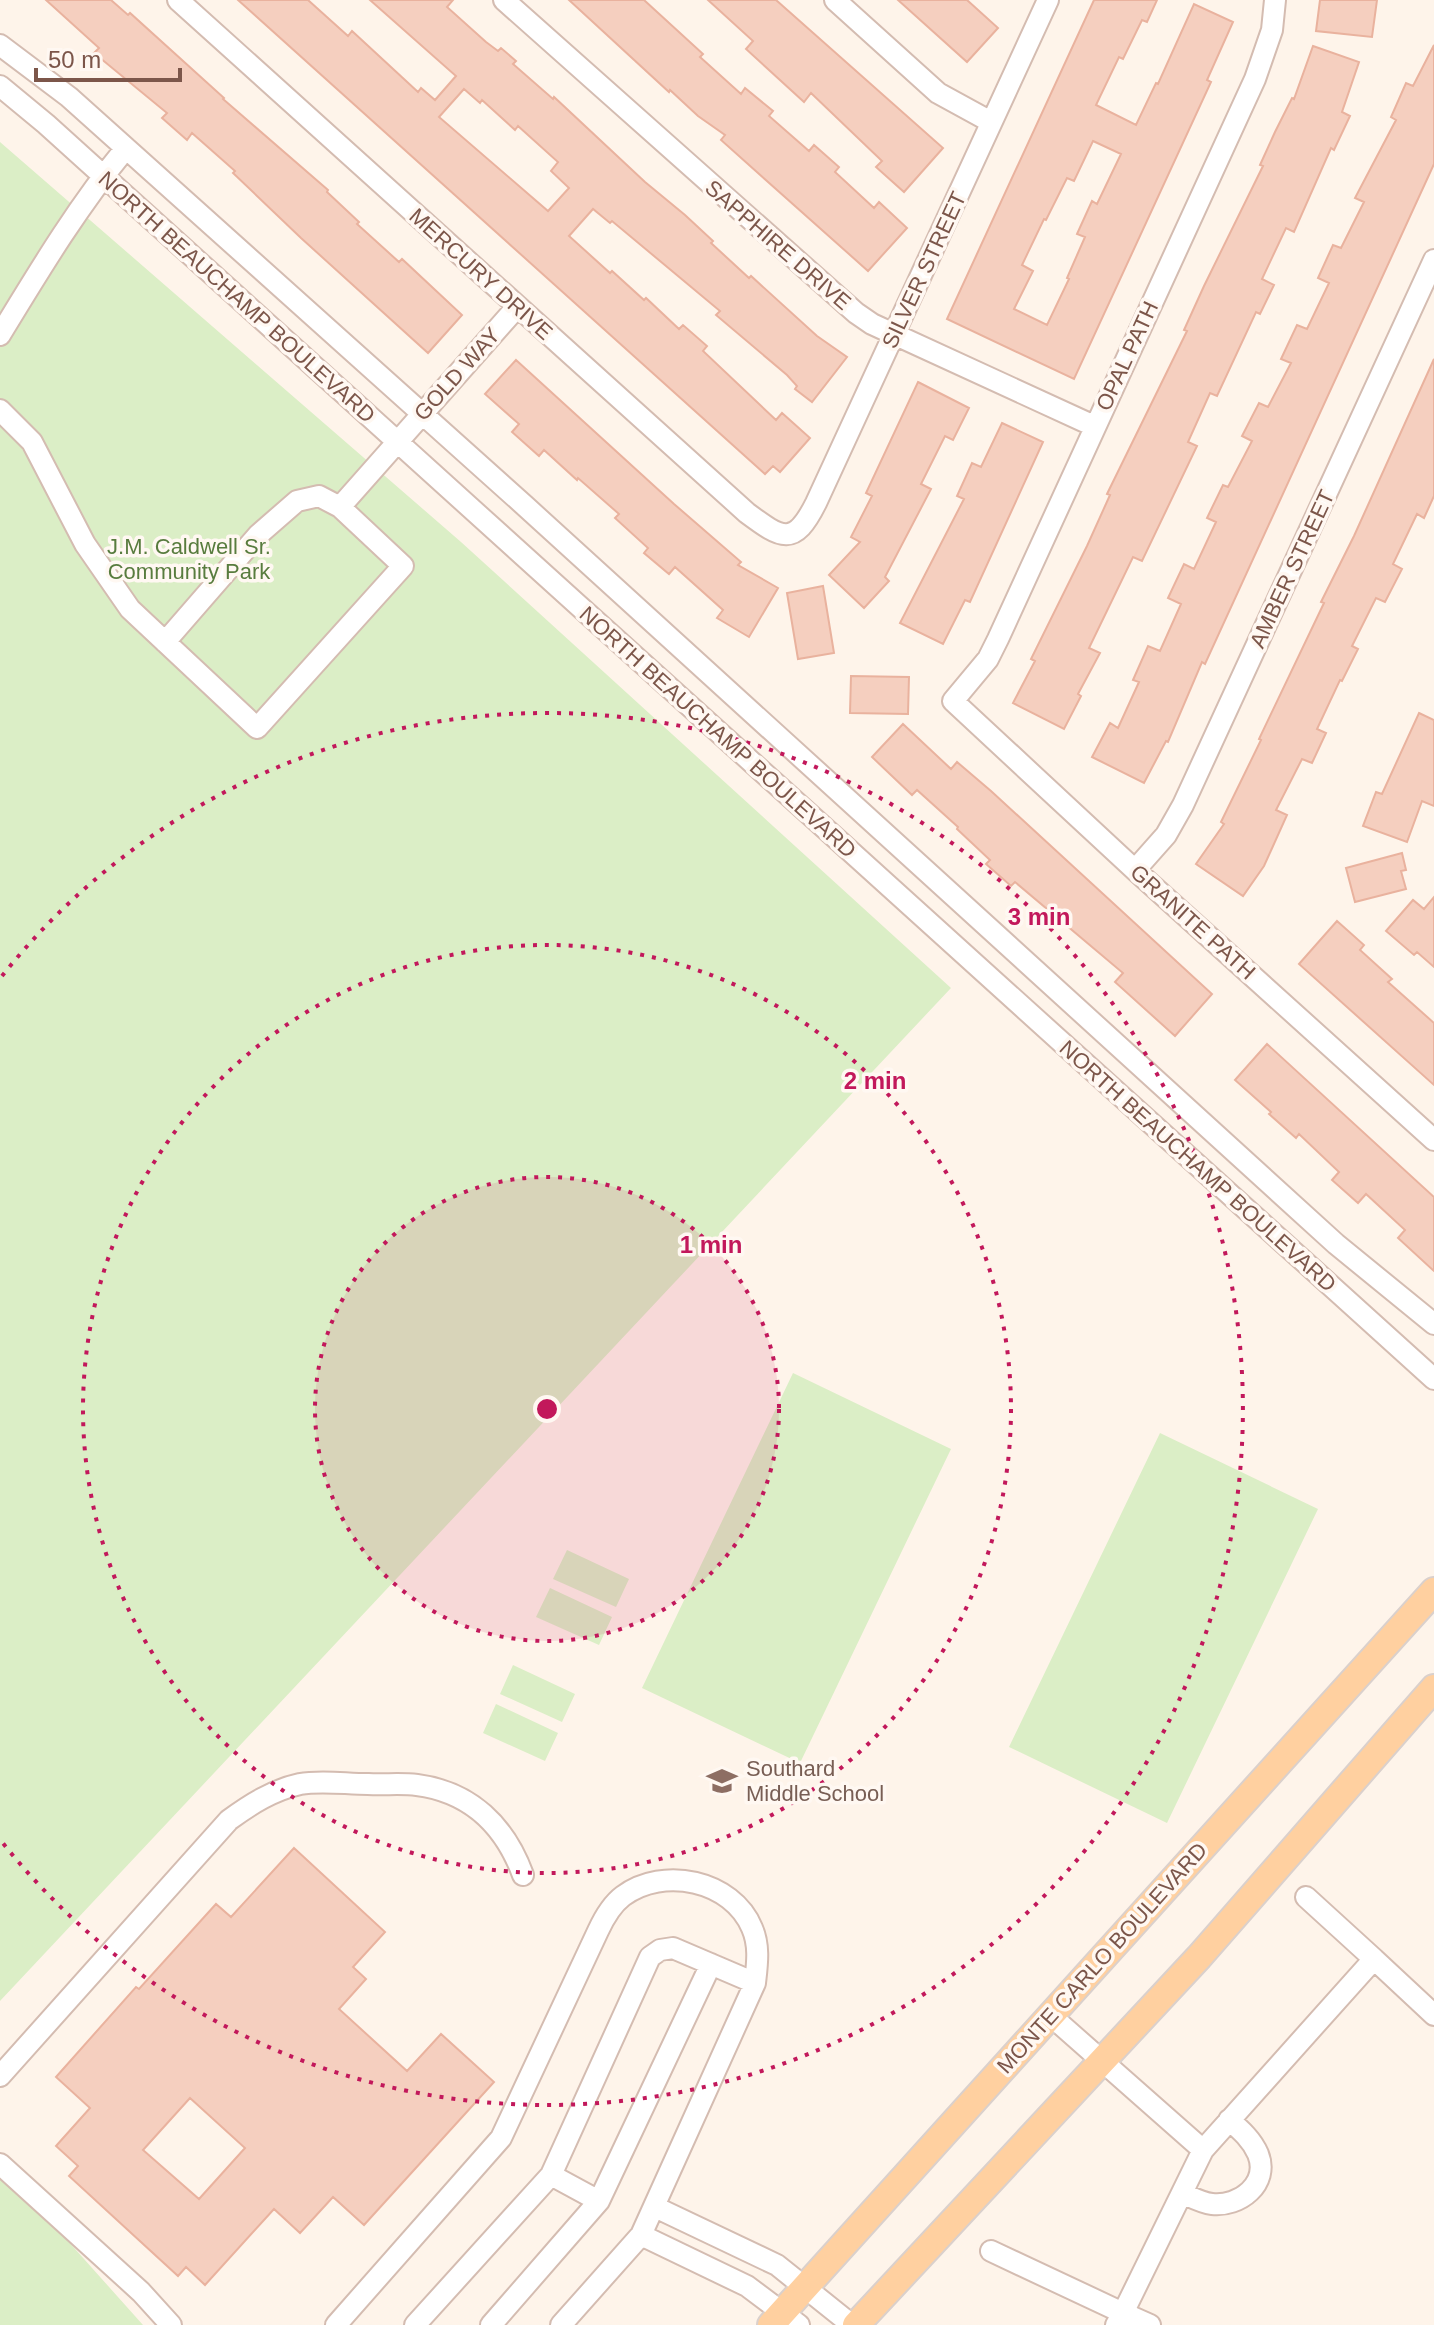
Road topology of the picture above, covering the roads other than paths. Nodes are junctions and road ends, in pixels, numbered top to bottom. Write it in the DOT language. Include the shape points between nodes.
graph roads {
  1 [pos="178,0"];
  2 [pos="504,0"];
  3 [pos="835,0"];
  4 [pos="1048,0"];
  5 [pos="1275,0"];
  6 [pos="0,45"];
  7 [pos="0,86"];
  8 [pos="991,122"];
  9 [pos="126,148"];
  10 [pos="103,176"];
  11 [pos="1434,260"];
  12 [pos="517,307"];
  13 [pos="894,334"];
  14 [pos="0,335"];
  15 [pos="0,410"];
  16 [pos="422,414"];
  17 [pos="1094,426"];
  18 [pos="397,442"];
  19 [pos="340,507"];
  20 [pos="792,535"];
  21 [pos="165,642"];
  22 [pos="953,701"];
  23 [pos="1135,870"];
  24 [pos="1434,1140"];
  25 [pos="1434,1324"];
  26 [pos="1434,1379"];
  27 [pos="1434,1591"];
  28 [pos="1434,1688"];
  29 [pos="523,1875"];
  30 [pos="1306,1897"];
  31 [pos="1374,1959"];
  32 [pos="711,1964"];
  33 [pos="755,1983"];
  34 [pos="1050,2015"];
  35 [pos="1434,2015"];
  36 [pos="1103,2060"];
  37 [pos="0,2076"];
  38 [pos="1229,2120"];
  39 [pos="1203,2150"];
  40 [pos="0,2164"];
  41 [pos="551,2175"];
  42 [pos="1182,2193"];
  43 [pos="599,2201"];
  44 [pos="655,2207"];
  45 [pos="641,2235"];
  46 [pos="991,2251"];
  47 [pos="806,2286"];
  48 [pos="1120,2319"];
  49 [pos="784,2320"];
  50 [pos="171,2325"];
  51 [pos="336,2325"];
  52 [pos="415,2325"];
  53 [pos="491,2325"];
  54 [pos="561,2325"];
  55 [pos="854,2325"];
  56 [pos="1150,2325"];
  1 -- 12 [label="street, MERCURY DRIVE"];
  2 -- 13 [label="street, SAPPHIRE DRIVE" via="838,300"];
  3 -- 8 [label="street" via="938,93"];
  4 -- 8 [label="street, SILVER STREET"];
  5 -- 17 [label="street, OPAL PATH" via="1272,30 1255,79"];
  6 -- 9 [label="street, NORTH BEAUCHAMP BOULEVARD"];
  7 -- 10 [label="street, NORTH BEAUCHAMP BOULEVARD"];
  8 -- 13 [label="street, SILVER STREET"];
  9 -- 10 [label="street"];
  9 -- 16 [label="street, NORTH BEAUCHAMP BOULEVARD"];
  10 -- 14 [label="street"];
  10 -- 18 [label="street, NORTH BEAUCHAMP BOULEVARD"];
  11 -- 23 [label="street, AMBER STREET" via="1183,805 1166,835"];
  12 -- 16 [label="street, GOLD WAY"];
  12 -- 20 [label="street, MERCURY DRIVE" via="747,513 773,531"];
  13 -- 17 [label="street, SAPPHIRE DRIVE"];
  13 -- 20 [label="street, SILVER STREET" via="813,511"];
  15 -- 21 [label="street" via="32,442 85,544 130,609"];
  16 -- 18 [label="street, GOLD WAY"];
  16 -- 25 [label="street, NORTH BEAUCHAMP BOULEVARD" via="1336,1244"];
  17 -- 22 [label="street, OPAL PATH" via="988,659"];
  18 -- 19 [label="street, GOLD WAY"];
  18 -- 26 [label="street, NORTH BEAUCHAMP BOULEVARD"];
  19 -- 21 [label="street" via="319,496 297,501 258,535"];
  19 -- 21 [label="street" via="403,566 257,728"];
  22 -- 23 [label="street, GRANITE PATH"];
  23 -- 24 [label="street, GRANITE PATH"];
  27 -- 34 [label="main road, MONTE CARLO BOULEVARD"];
  28 -- 36 [label="main road"];
  29 -- 37 [label="street" via="504,1834 486,1815 439,1790 302,1783 278,1791 229,1820"];
  30 -- 31 [label="street"];
  31 -- 35 [label="street"];
  31 -- 38 [label="street"];
  32 -- 33 [label="street"];
  32 -- 41 [label="street" via="673,1948 650,1957"];
  32 -- 43 [label="street"];
  33 -- 44 [label="street"];
  33 -- 51 [label="street" via="753,1929 716,1891 676,1879 643,1885 623,1896 604,1918 501,2138"];
  34 -- 36 [label="street"];
  34 -- 47 [label="main road, MONTE CARLO BOULEVARD"];
  36 -- 39 [label="street"];
  36 -- 55 [label="main road"];
  38 -- 39 [label="street"];
  38 -- 42 [label="street" via="1259,2155 1261,2174 1251,2192 1233,2203 1210,2204"];
  39 -- 42 [label="street"];
  40 -- 50 [label="street"];
  41 -- 43 [label="street"];
  41 -- 52 [label="street"];
  42 -- 48 [label="street"];
  43 -- 53 [label="street"];
  44 -- 45 [label="street"];
  44 -- 47 [label="street" via="777,2265"];
  45 -- 49 [label="street" via="747,2286"];
  45 -- 54 [label="street"];
  46 -- 48 [label="street"];
  47 -- 49 [label="main road, MONTE CARLO BOULEVARD"];
  47 -- 55 [label="street"];
  48 -- 56 [label="street"];
}
